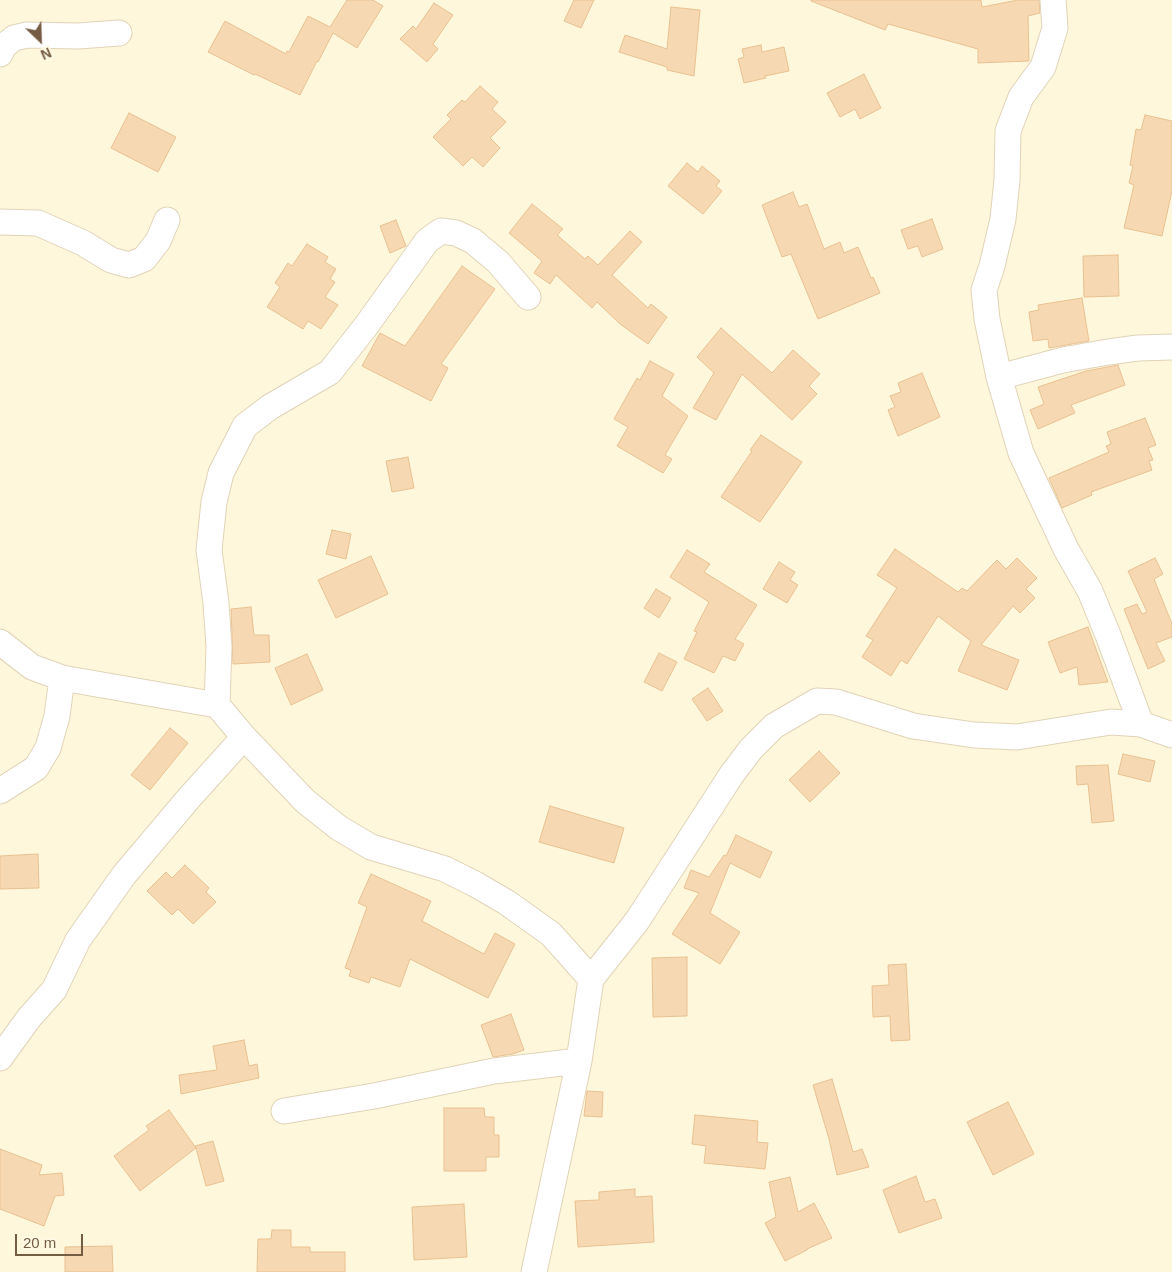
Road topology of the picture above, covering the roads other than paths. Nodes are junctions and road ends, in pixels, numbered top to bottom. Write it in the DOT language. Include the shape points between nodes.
graph roads {
  1 [pos="1053,0"];
  2 [pos="119,33"];
  3 [pos="0,54"];
  4 [pos="167,220"];
  5 [pos="0,222"];
  6 [pos="528,297"];
  7 [pos="1172,347"];
  8 [pos="999,377"];
  9 [pos="0,642"];
  10 [pos="62,678"];
  11 [pos="218,705"];
  12 [pos="1141,724"];
  13 [pos="1172,735"];
  14 [pos="244,737"];
  15 [pos="0,791"];
  16 [pos="591,979"];
  17 [pos="29,1018"];
  18 [pos="0,1024"];
  19 [pos="0,1058"];
  20 [pos="579,1061"];
  21 [pos="284,1111"];
  22 [pos="534,1272"];
  1 -- 8 [label="street" via="1054,28 1043,67 1022,97 1008,131 1003,219 984,290"];
  2 -- 3 [label="street" via="27,35 14,38"];
  4 -- 5 [label="street" via="158,241 144,259 129,265 111,260 83,243 38,223"];
  6 -- 11 [label="street" via="498,262 473,241 456,233 441,231 427,241 330,372 270,407 245,426 221,473 209,550 219,647"];
  7 -- 8 [label="street" via="1108,352"];
  8 -- 12 [label="street" via="1021,453 1090,591"];
  9 -- 10 [label="street" via="32,667"];
  10 -- 11 [label="street"];
  10 -- 15 [label="street" via="57,716 48,748 36,768"];
  11 -- 14 [label="street"];
  12 -- 13 [label="street"];
  12 -- 16 [label="street" via="1110,722 1017,737 974,735 914,726 836,702 817,701 774,726 751,749 637,921"];
  14 -- 16 [label="street" via="305,801 339,828 371,847 444,869 483,888 551,934"];
  14 -- 17 [label="street" via="124,875 78,940 54,990"];
  16 -- 20 [label="street"];
  17 -- 18 [label="street"];
  17 -- 19 [label="street"];
  20 -- 21 [label="street" via="494,1071"];
  20 -- 22 [label="street"];
}
